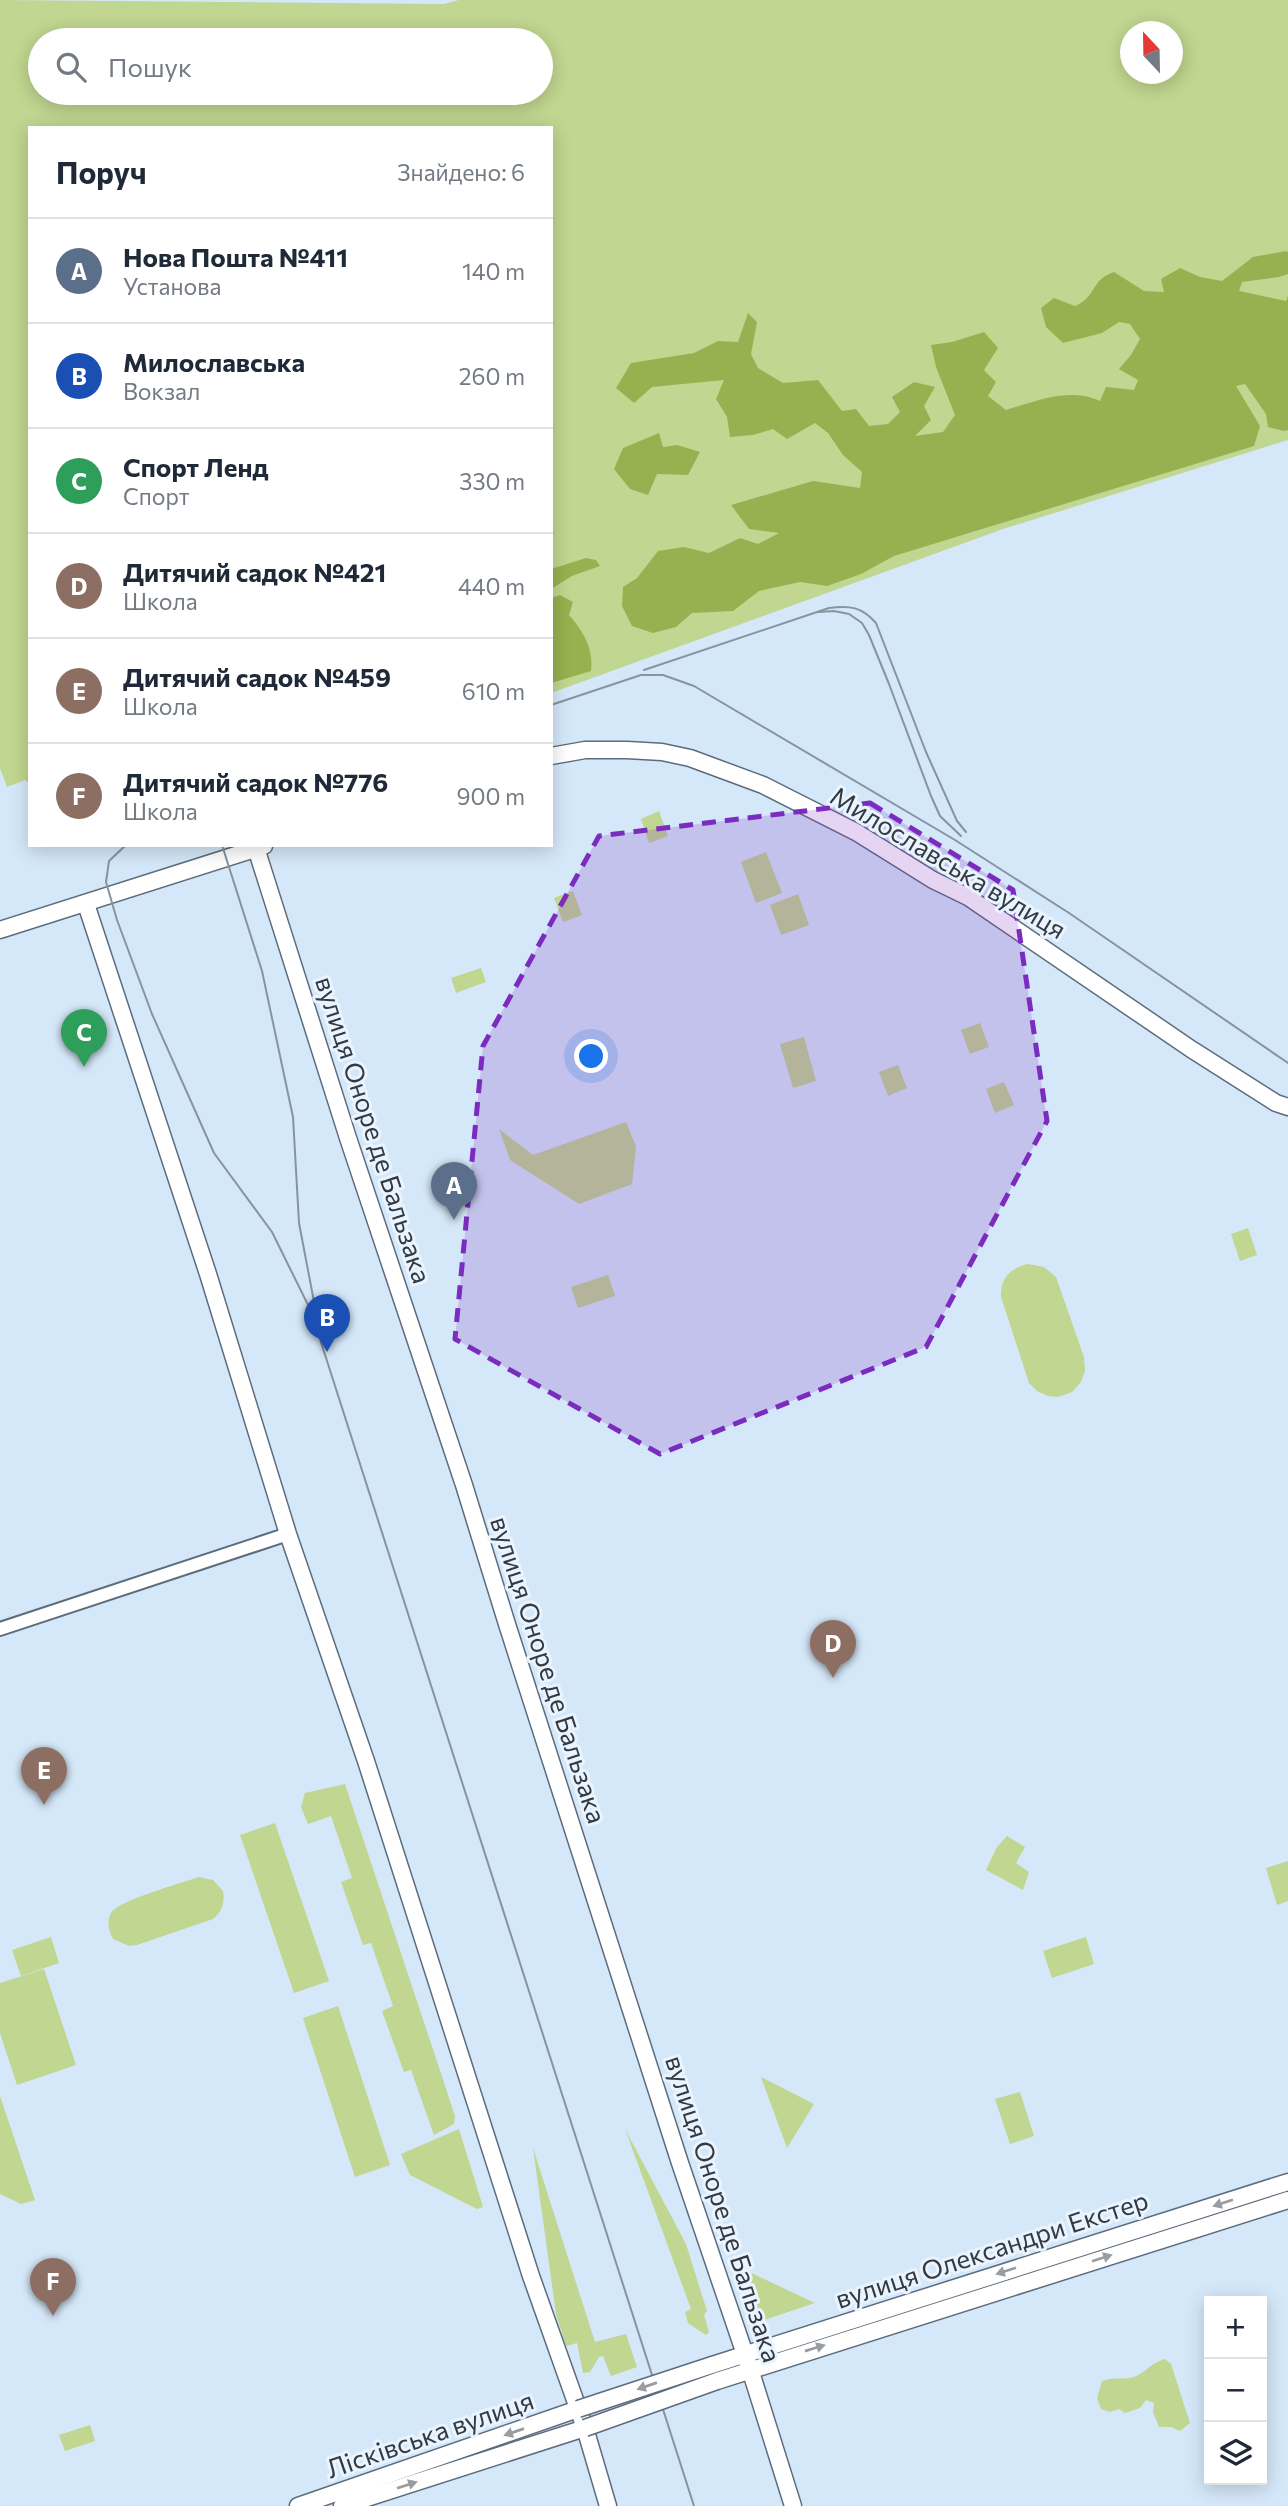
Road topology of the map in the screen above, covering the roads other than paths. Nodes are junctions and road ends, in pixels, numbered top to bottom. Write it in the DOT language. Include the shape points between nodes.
graph roads {
  1 [pos="553,756"];
  2 [pos="261,847"];
  3 [pos="86,904"];
  4 [pos="0,930"];
  5 [pos="1288,1107"];
  6 [pos="288,1534"];
  7 [pos="0,1629"];
  8 [pos="1288,2182"];
  9 [pos="1288,2200"];
  10 [pos="747,2361"];
  11 [pos="712,2364"];
  12 [pos="717,2381"];
  13 [pos="578,2409"];
  14 [pos="585,2428"];
  15 [pos="298,2506"];
  16 [pos="342,2506"];
  17 [pos="608,2506"];
  18 [pos="793,2506"];
  1 -- 5 [label="street, Милославська вулиця" via="585,750 662,751 763,785 968,897 1191,1049"];
  2 -- 3 [label="street"];
  2 -- 10 [label="street, вулиця Оноре де Бальзака" via="345,1127"];
  3 -- 4 [label="street"];
  3 -- 6 [label="street" via="211,1281"];
  6 -- 7 [label="street"];
  6 -- 13 [label="street"];
  8 -- 10 [label="street, вулиця Олександри Екстер, one-way"];
  10 -- 9 [label="street, вулиця Олександри Екстер, one-way"];
  10 -- 11 [label="street, вулиця Олександри Екстер"];
  10 -- 12 [label="street, вулиця Олександри Екстер"];
  10 -- 18 [label="street, вулиця Оноре де Бальзака"];
  11 -- 13 [label="street, Лісківська вулиця, one-way, bridge"];
  12 -- 14 [label="street, Лісківська вулиця, bridge"];
  13 -- 14 [label="street"];
  13 -- 15 [label="street, Лісківська вулиця, one-way"];
  16 -- 14 [label="street, Лісківська вулиця, one-way"];
  14 -- 17 [label="street"];
}
